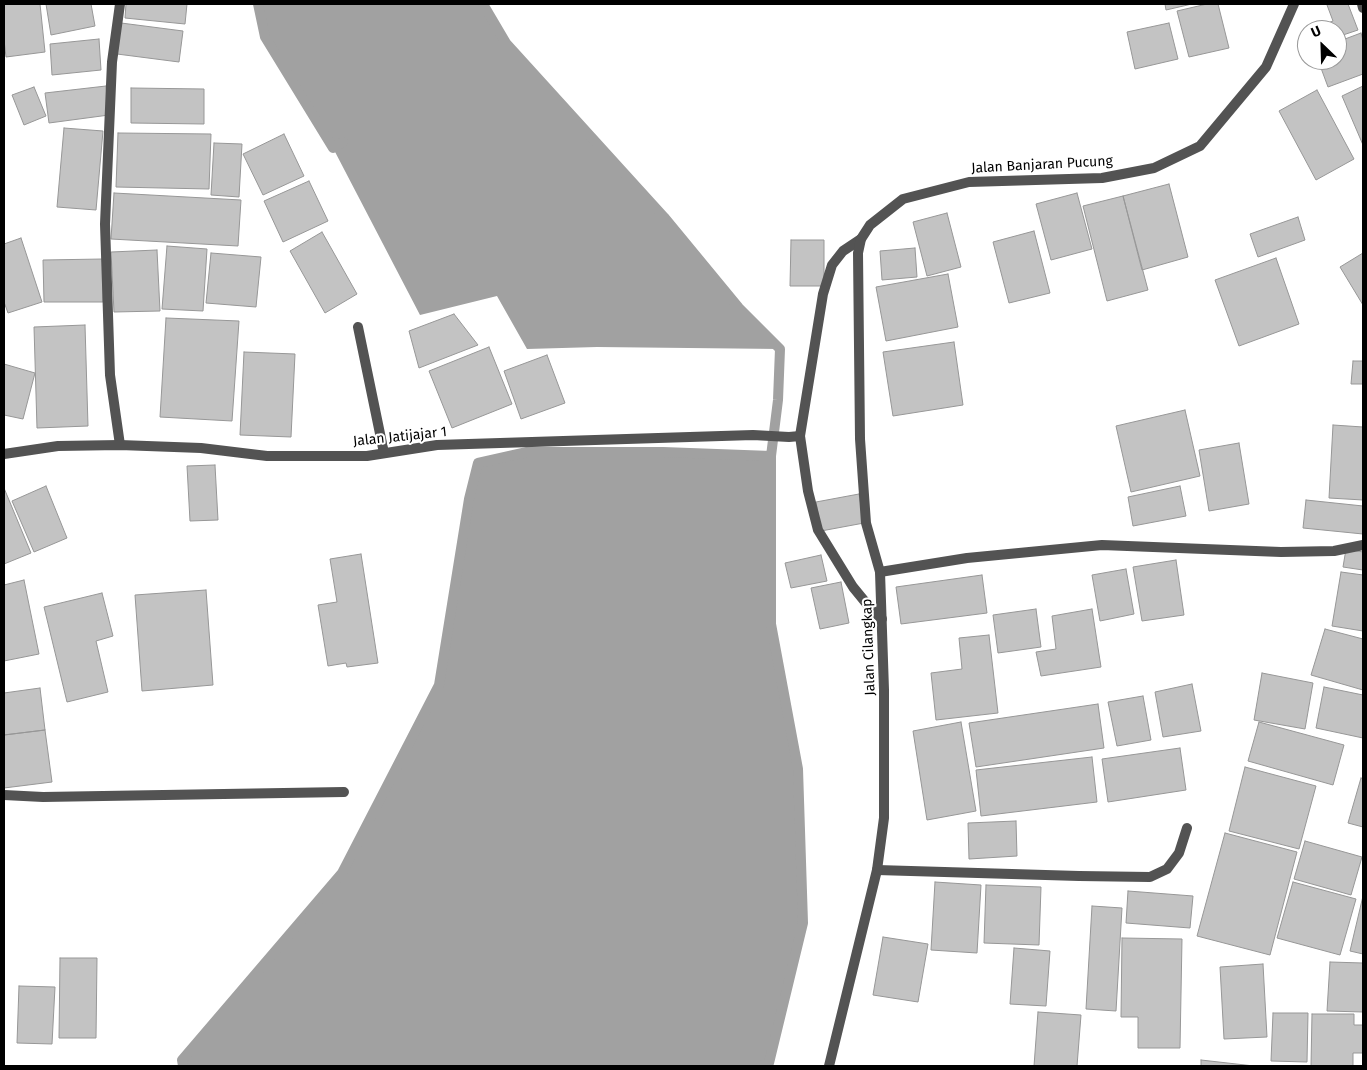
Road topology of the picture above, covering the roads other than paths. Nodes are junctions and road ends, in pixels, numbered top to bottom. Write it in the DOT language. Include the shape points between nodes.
graph roads {
  1 [pos="120,4"];
  2 [pos="1294,4"];
  3 [pos="1362,4"];
  4 [pos="1363,8"];
  5 [pos="870,225"];
  6 [pos="861,239"];
  7 [pos="358,327"];
  8 [pos="800,436"];
  9 [pos="120,445"];
  10 [pos="4,454"];
  11 [pos="384,454"];
  12 [pos="1363,545"];
  13 [pos="880,572"];
  14 [pos="882,619"];
  15 [pos="344,792"];
  16 [pos="4,795"];
  17 [pos="1187,828"];
  18 [pos="877,870"];
  19 [pos="829,1066"];
  1 -- 9 [label="street" via="112,62 105,224 110,375"];
  2 -- 5 [label="street, Jalan Banjaran Pucung" via="1266,66 1200,146 1154,168 1102,178 969,182 903,199"];
  3 -- 4 [label="street"];
  5 -- 6 [label="street, Jalan Cilangkap"];
  6 -- 8 [label="street" via="843,251 832,265 823,294"];
  6 -- 13 [label="street, Jalan Cilangkap" via="858,253 860,439 866,523"];
  7 -- 11 [label="street"];
  8 -- 11 [label="street, Jalan Jatijajar 1" via="437,445"];
  8 -- 14 [label="street" via="818,530 853,588"];
  9 -- 10 [label="street, Jalan Jatijajar 1" via="58,446"];
  9 -- 11 [label="street, Jalan Jatijajar 1" via="202,448 266,456"];
  12 -- 13 [label="street" via="1334,551 1281,552 1102,545 967,558"];
  13 -- 14 [label="street, Jalan Cilangkap"];
  14 -- 18 [label="street, Jalan Cilangkap" via="884,818"];
  15 -- 16 [label="street"];
  17 -- 18 [label="street" via="1179,853 1167,869 1150,877"];
  18 -- 19 [label="street, Jalan Cilangkap"];
}
